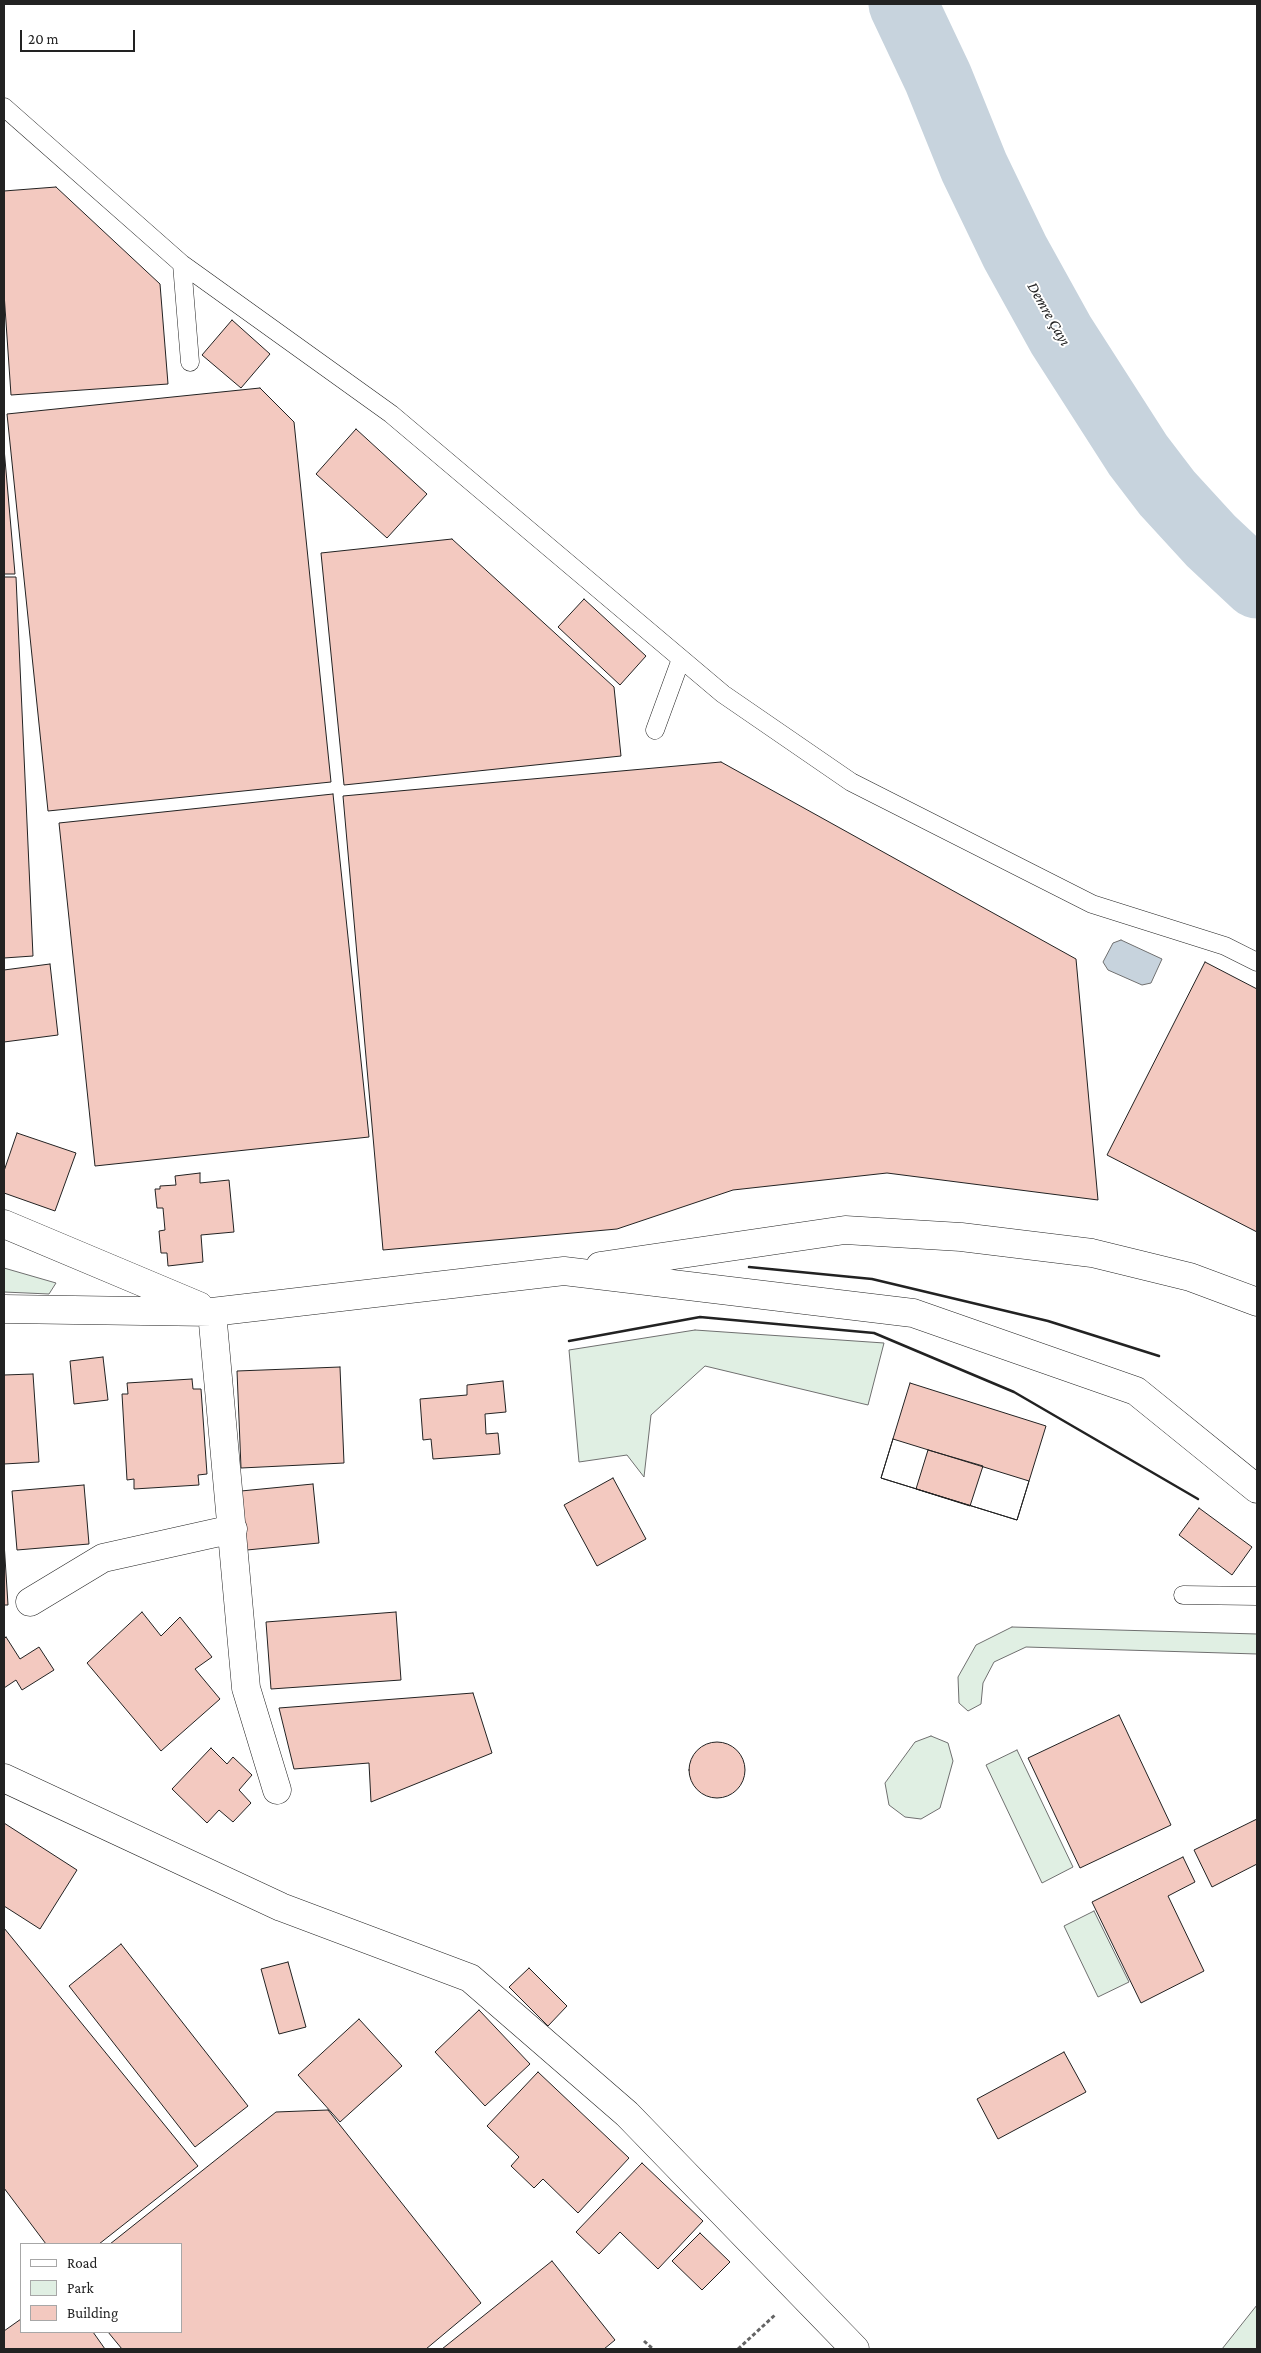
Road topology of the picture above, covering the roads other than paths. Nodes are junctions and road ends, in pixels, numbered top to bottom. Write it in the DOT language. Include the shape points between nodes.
graph roads {
  1 [pos="4,107"];
  2 [pos="182,264"];
  3 [pos="190,362"];
  4 [pos="681,659"];
  5 [pos="655,730"];
  6 [pos="1257,962"];
  7 [pos="4,1224"];
  8 [pos="564,1271"];
  9 [pos="1257,1302"];
  10 [pos="4,1309"];
  11 [pos="212,1312"];
  12 [pos="1257,1489"];
  13 [pos="233,1530"];
  14 [pos="1183,1595"];
  15 [pos="1257,1596"];
  16 [pos="30,1602"];
  17 [pos="4,1778"];
  18 [pos="277,1790"];
  19 [pos="856,2349"];
  1 -- 2 [label="lane"];
  2 -- 3 [label="lane"];
  2 -- 4 [label="lane" via="391,414"];
  4 -- 5 [label="lane"];
  4 -- 6 [label="lane" via="723,694 850,782 1092,904 1225,946"];
  7 -- 11 [label="street"];
  8 -- 9 [label="street" via="846,1230 961,1237 1092,1254 1190,1277"];
  8 -- 11 [label="street"];
  8 -- 12 [label="street" via="913,1313 1136,1391"];
  10 -- 11 [label="street"];
  11 -- 13 [label="street"];
  13 -- 16 [label="street" via="103,1558"];
  13 -- 18 [label="street" via="246,1688"];
  14 -- 15 [label="lane"];
  17 -- 19 [label="street" via="281,1907 470,1978 627,2114"];
}
